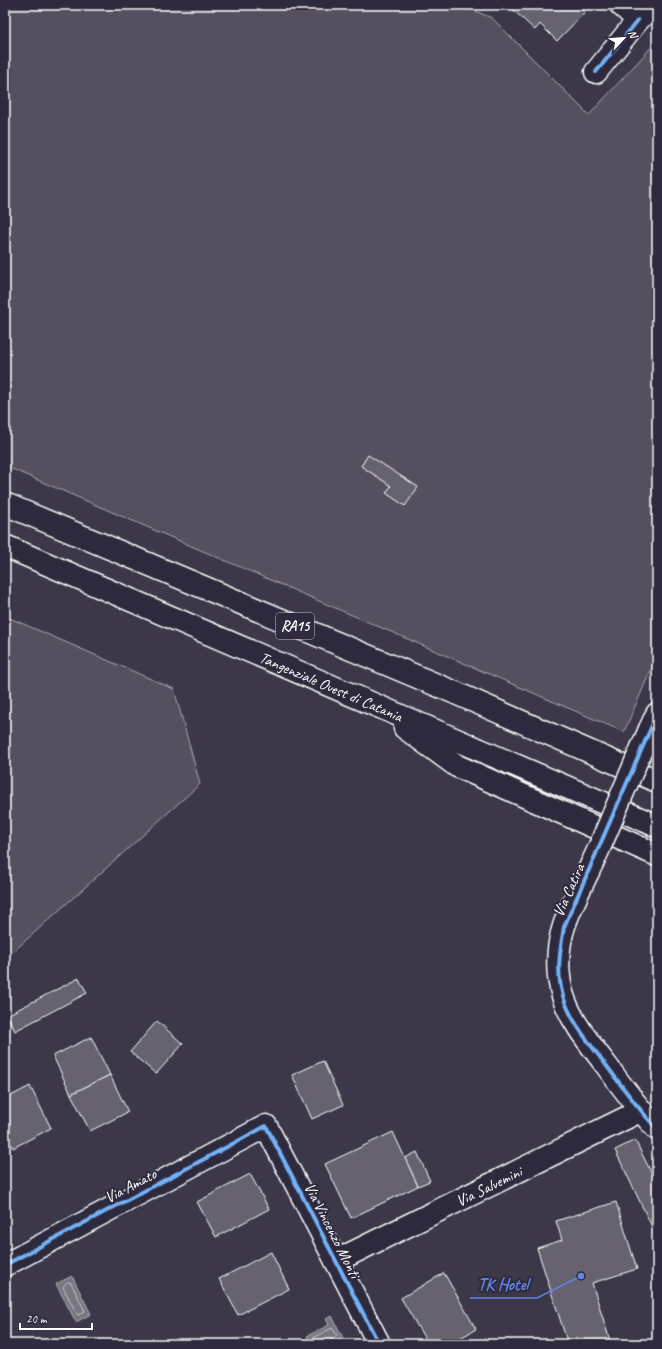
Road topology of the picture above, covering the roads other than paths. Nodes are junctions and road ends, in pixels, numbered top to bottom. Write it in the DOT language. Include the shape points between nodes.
graph roads {
  1 [pos="621,5"];
  2 [pos="654,5"];
  3 [pos="638,20"];
  4 [pos="596,72"];
  5 [pos="5,504"];
  6 [pos="5,546"];
  7 [pos="375,705"];
  8 [pos="654,722"];
  9 [pos="657,781"];
  10 [pos="657,826"];
  11 [pos="657,855"];
  12 [pos="640,1111"];
  13 [pos="266,1126"];
  14 [pos="657,1129"];
  15 [pos="336,1261"];
  16 [pos="5,1265"];
  17 [pos="379,1344"];
  1 -- 3 [label="main road"];
  2 -- 3 [label="main road"];
  3 -- 4 [label="main road"];
  5 -- 9 [label="main road, RA15" via="451,691"];
  6 -- 7 [label="main road, Tangenziale Ovest di Catania / RA15"];
  7 -- 10 [label="main road, Tangenziale Ovest di Catania / RA15"];
  7 -- 11 [label="main road" via="456,766"];
  8 -- 12 [label="main road, Via Catira, bridge" via="564,927 558,973 563,996 572,1017"];
  12 -- 14 [label="main road, Via Catira"];
  12 -- 15 [label="main road, Via Salvemini"];
  13 -- 15 [label="main road, Via Vincenzo Monti"];
  13 -- 16 [label="main road, Via Amato"];
  15 -- 17 [label="main road, Via Vincenzo Monti"];
}
